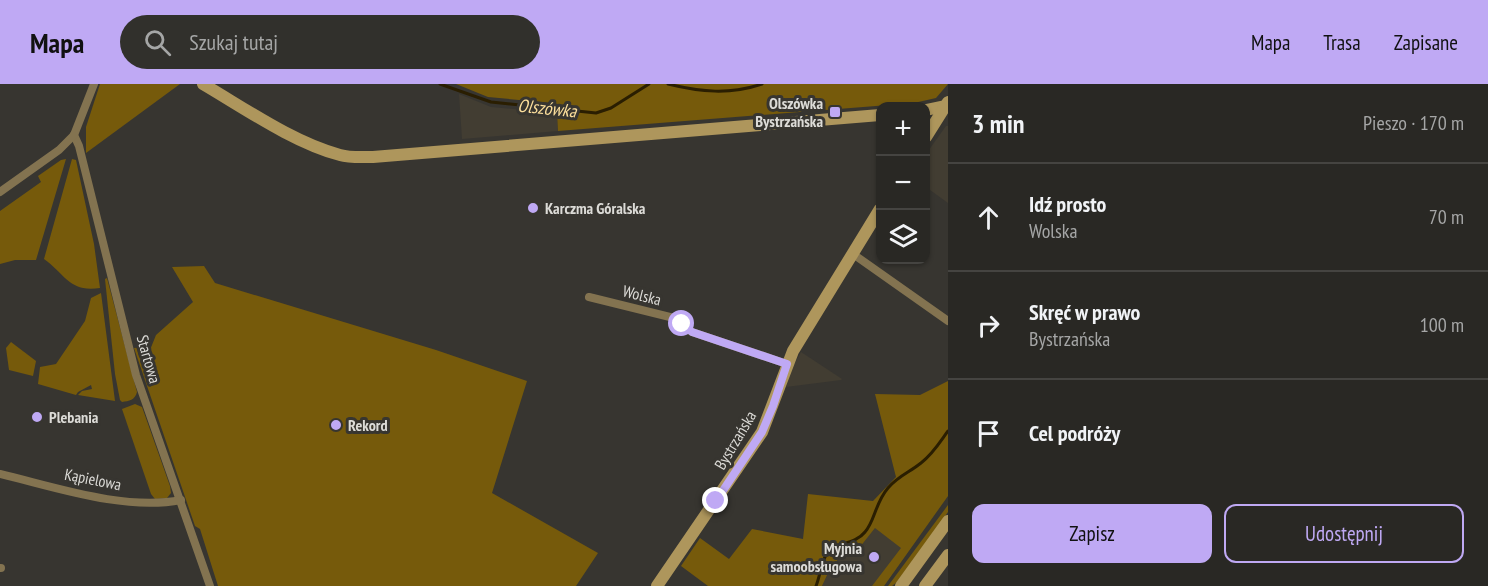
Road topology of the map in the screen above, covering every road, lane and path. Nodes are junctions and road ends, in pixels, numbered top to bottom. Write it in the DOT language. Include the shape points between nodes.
graph roads {
  1 [pos="94,84"];
  2 [pos="203,84"];
  3 [pos="947,104"];
  4 [pos="930,109"];
  5 [pos="876,115"];
  6 [pos="930,131"];
  7 [pos="74,135"];
  8 [pos="0,192"];
  9 [pos="879,210"];
  10 [pos="853,255"];
  11 [pos="589,297"];
  12 [pos="948,321"];
  13 [pos="787,364"];
  14 [pos="0,474"];
  15 [pos="180,500"];
  16 [pos="948,521"];
  17 [pos="948,555"];
  18 [pos="210,586"];
  19 [pos="657,586"];
  20 [pos="901,586"];
  21 [pos="925,586"];
  1 -- 7 [label="street"];
  2 -- 5 [label="street" via="294,137 350,157"];
  3 -- 4 [label="street"];
  3 -- 6 [label="street"];
  7 -- 8 [label="street"];
  7 -- 15 [label="street, Startowa" via="134,366"];
  9 -- 10 [label="street, Bystrzańska"];
  10 -- 12 [label="street"];
  10 -- 13 [label="street, Bystrzańska"];
  11 -- 13 [label="street, Wolska" via="674,318 692,332"];
  13 -- 19 [label="street, Bystrzańska" via="762,432"];
  14 -- 15 [label="street, Kąpielowa" via="100,497 150,504"];
  15 -- 18 [label="street, Startowa"];
  16 -- 20 [label="street"];
  17 -- 21 [label="street"];
}
